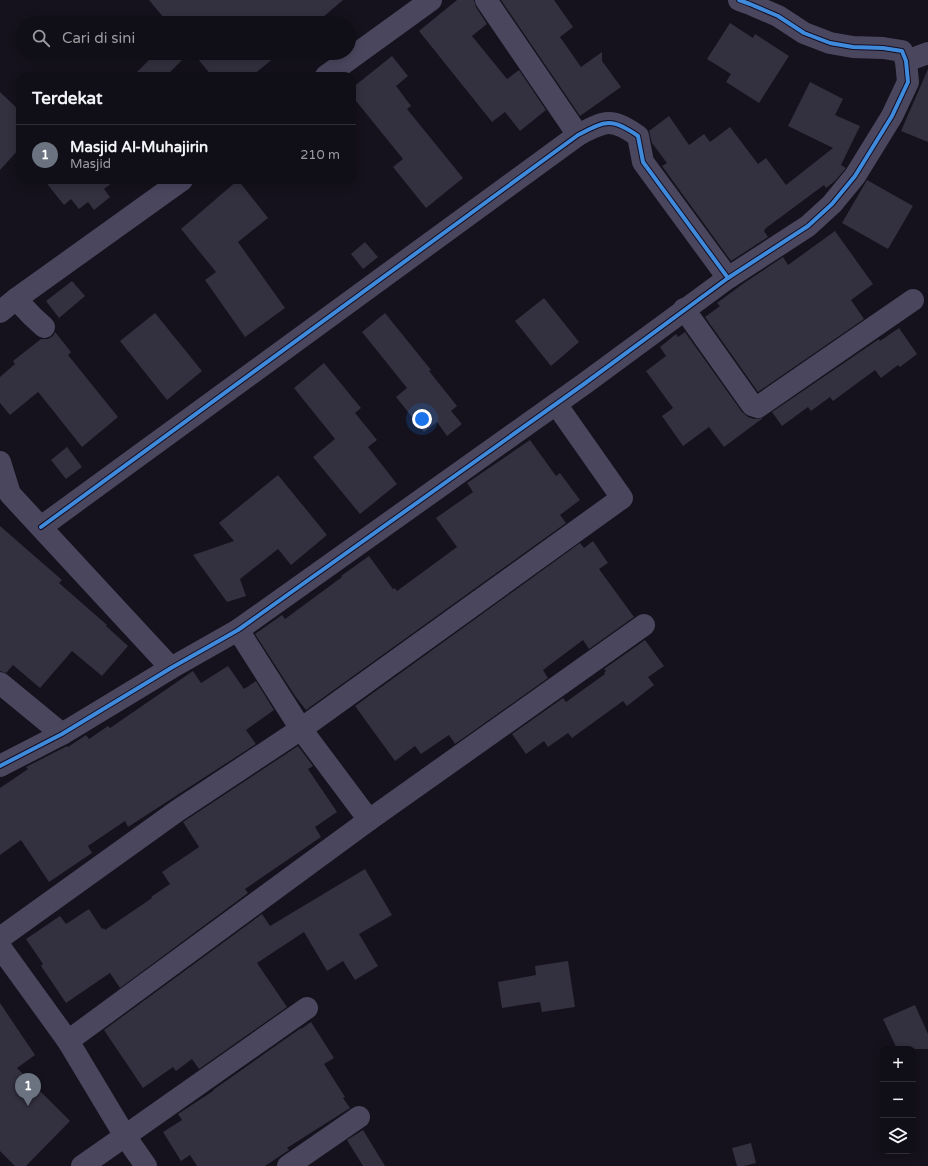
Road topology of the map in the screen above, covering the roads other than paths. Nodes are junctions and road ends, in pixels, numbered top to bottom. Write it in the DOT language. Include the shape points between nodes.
graph roads {
  1 [pos="431,0"];
  2 [pos="486,0"];
  3 [pos="738,0"];
  4 [pos="928,53"];
  5 [pos="356,54"];
  6 [pos="348,60"];
  7 [pos="906,61"];
  8 [pos="332,72"];
  9 [pos="578,135"];
  10 [pos="176,184"];
  11 [pos="728,278"];
  12 [pos="913,300"];
  13 [pos="8,306"];
  14 [pos="684,309"];
  15 [pos="44,327"];
  16 [pos="556,404"];
  17 [pos="0,462"];
  18 [pos="5,491"];
  19 [pos="40,527"];
  20 [pos="644,625"];
  21 [pos="238,630"];
  22 [pos="171,668"];
  23 [pos="0,683"];
  24 [pos="301,729"];
  25 [pos="62,734"];
  26 [pos="0,766"];
  27 [pos="370,820"];
  28 [pos="0,938"];
  29 [pos="0,947"];
  30 [pos="307,1008"];
  31 [pos="68,1041"];
  32 [pos="359,1117"];
  33 [pos="125,1136"];
  34 [pos="82,1166"];
  35 [pos="146,1166"];
  36 [pos="288,1166"];
  1 -- 5 [label="street"];
  2 -- 9 [label="street"];
  3 -- 7 [label="street" via="778,16 804,33 830,43 902,51"];
  4 -- 7 [label="street"];
  6 -- 8 [label="street"];
  7 -- 11 [label="street" via="908,82 892,116 846,187 808,226"];
  9 -- 11 [label="street" via="611,122 638,136 643,162"];
  9 -- 19 [label="street"];
  10 -- 13 [label="street"];
  11 -- 14 [label="street"];
  12 -- 14 [label="street" via="758,407 752,405"];
  13 -- 15 [label="street" via="32,316"];
  14 -- 16 [label="street"];
  16 -- 21 [label="street"];
  16 -- 24 [label="street" via="622,498"];
  17 -- 18 [label="street"];
  18 -- 19 [label="street"];
  19 -- 22 [label="street"];
  20 -- 27 [label="street"];
  21 -- 22 [label="street"];
  21 -- 24 [label="street"];
  22 -- 25 [label="street"];
  23 -- 25 [label="street"];
  24 -- 27 [label="street"];
  24 -- 28 [label="street" via="178,811"];
  25 -- 26 [label="street"];
  27 -- 31 [label="street"];
  29 -- 31 [label="street"];
  30 -- 33 [label="street"];
  31 -- 33 [label="street"];
  32 -- 36 [label="street"];
  33 -- 34 [label="street"];
  33 -- 35 [label="street"];
}
